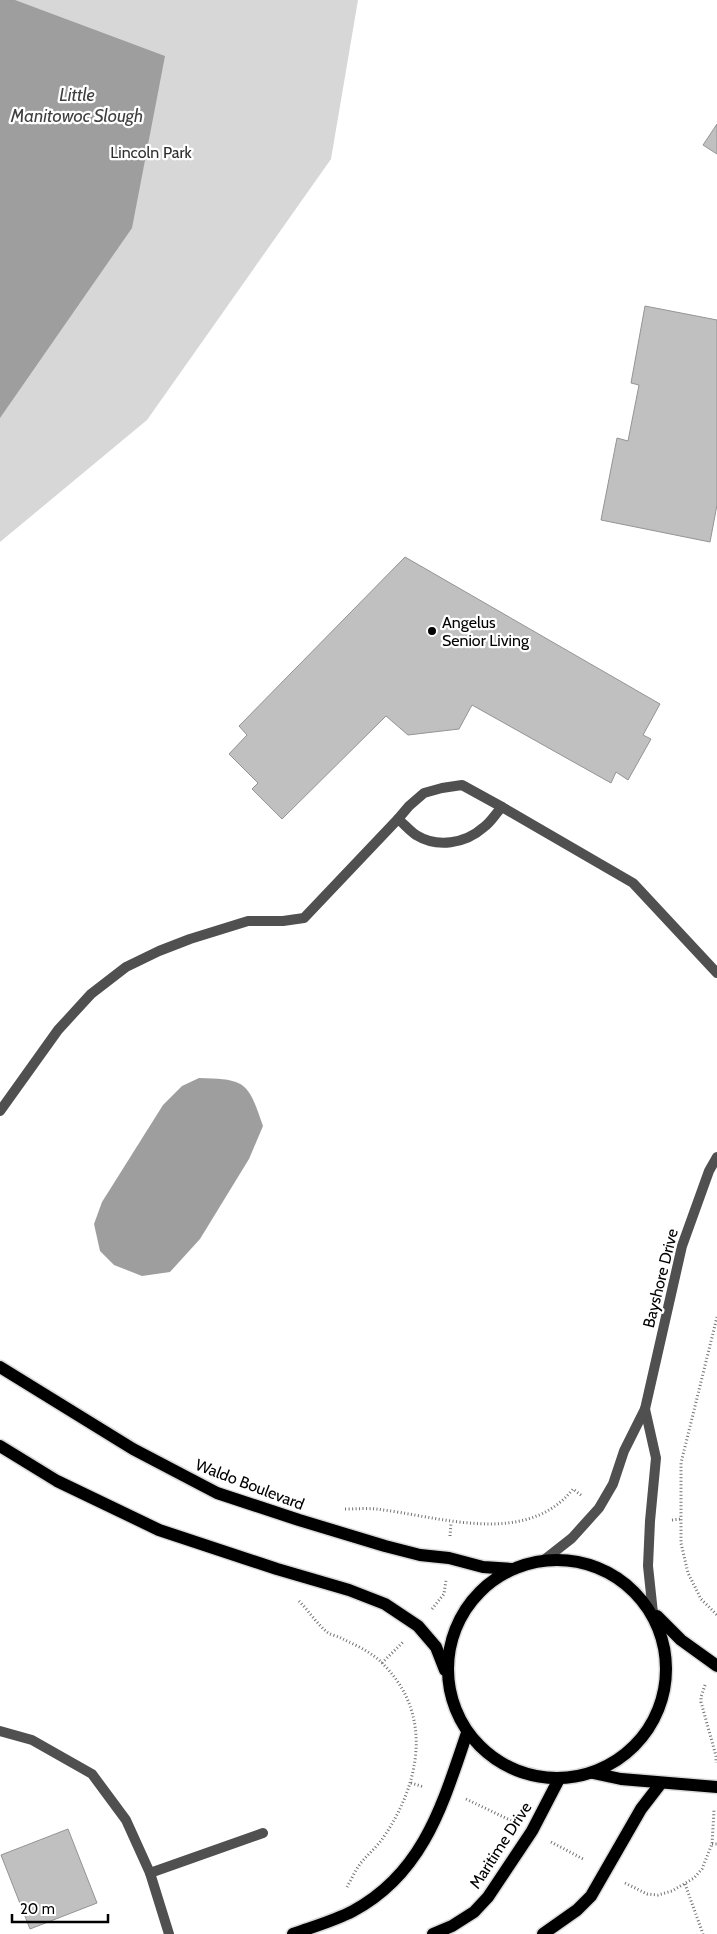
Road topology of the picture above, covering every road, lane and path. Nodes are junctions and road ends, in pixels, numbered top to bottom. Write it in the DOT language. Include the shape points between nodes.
graph roads {
  1 [pos="502,807"];
  2 [pos="398,819"];
  3 [pos="717,973"];
  4 [pos="0,1111"];
  5 [pos="717,1157"];
  6 [pos="717,1317"];
  7 [pos="0,1367"];
  8 [pos="645,1409"];
  9 [pos="0,1446"];
  10 [pos="599,1508"];
  11 [pos="376,1509"];
  12 [pos="681,1519"];
  13 [pos="650,1521"];
  14 [pos="451,1523"];
  15 [pos="449,1558"];
  16 [pos="544,1560"];
  17 [pos="512,1569"];
  18 [pos="653,1613"];
  19 [pos="717,1616"];
  20 [pos="418,1626"];
  21 [pos="327,1632"];
  22 [pos="382,1663"];
  23 [pos="717,1666"];
  24 [pos="448,1688"];
  25 [pos="0,1731"];
  26 [pos="467,1733"];
  27 [pos="593,1773"];
  28 [pos="559,1779"];
  29 [pos="661,1783"];
  30 [pos="717,1787"];
  31 [pos="263,1833"];
  32 [pos="712,1844"];
  33 [pos="717,1844"];
  34 [pos="360,1865"];
  35 [pos="150,1873"];
  36 [pos="685,1884"];
  37 [pos="169,1934"];
  38 [pos="292,1934"];
  39 [pos="433,1934"];
  40 [pos="542,1934"];
  41 [pos="703,1934"];
  1 -- 2 [label="street" via="462,785 424,793"];
  1 -- 2 [label="street" via="469,838 452,843 434,842 416,835"];
  1 -- 3 [label="street" via="633,883"];
  2 -- 4 [label="street" via="304,918 248,921 190,939 126,967 91,994 58,1030"];
  5 -- 8 [label="street, Bayshore Drive" via="682,1246"];
  6 -- 12 [label="path" via="681,1463"];
  7 -- 15 [label="main road, Waldo Boulevard" via="133,1449 217,1493 384,1546"];
  8 -- 10 [label="street" via="624,1451 613,1484"];
  8 -- 13 [label="street" via="656,1458"];
  9 -- 20 [label="main road" via="57,1481 159,1530 358,1593 385,1604"];
  10 -- 14 [label="path" via="573,1489 554,1508 529,1520"];
  10 -- 16 [label="street" via="572,1538"];
  11 -- 14 [label="path"];
  12 -- 13 [label="path"];
  12 -- 19 [label="path" via="688,1573 701,1599"];
  13 -- 18 [label="street" via="648,1566"];
  14 -- 15 [label="path"];
  15 -- 17 [label="main road, Waldo Boulevard" via="483,1567"];
  15 -- 20 [label="path" via="444,1594"];
  16 -- 17 [label="main road"];
  16 -- 18 [label="main road" via="577,1562 608,1573 631,1588"];
  17 -- 24 [label="main road" via="482,1589 460,1618 448,1652"];
  18 -- 23 [label="main road" via="681,1640"];
  18 -- 27 [label="main road" via="666,1647 666,1676 659,1707 639,1741 621,1758"];
  20 -- 22 [label="path"];
  20 -- 24 [label="main road" via="436,1647 446,1671"];
  21 -- 22 [label="path" via="360,1647"];
  22 -- 34 [label="path" via="406,1696 413,1712 417,1736 411,1783 398,1813"];
  24 -- 26 [label="main road" via="455,1712"];
  25 -- 35 [label="street" via="32,1740 92,1774 126,1820"];
  26 -- 28 [label="main road" via="492,1758 524,1774"];
  26 -- 38 [label="main road" via="438,1815 428,1836 398,1878 379,1895 352,1911"];
  27 -- 28 [label="main road"];
  27 -- 29 [label="main road"];
  28 -- 39 [label="main road, Maritime Drive" via="532,1831 488,1897 474,1912"];
  29 -- 30 [label="main road"];
  29 -- 40 [label="main road" via="641,1809 591,1896 578,1910"];
  31 -- 35 [label="street"];
  32 -- 33 [label="path"];
  35 -- 37 [label="street"];
  36 -- 41 [label="path"];
}
